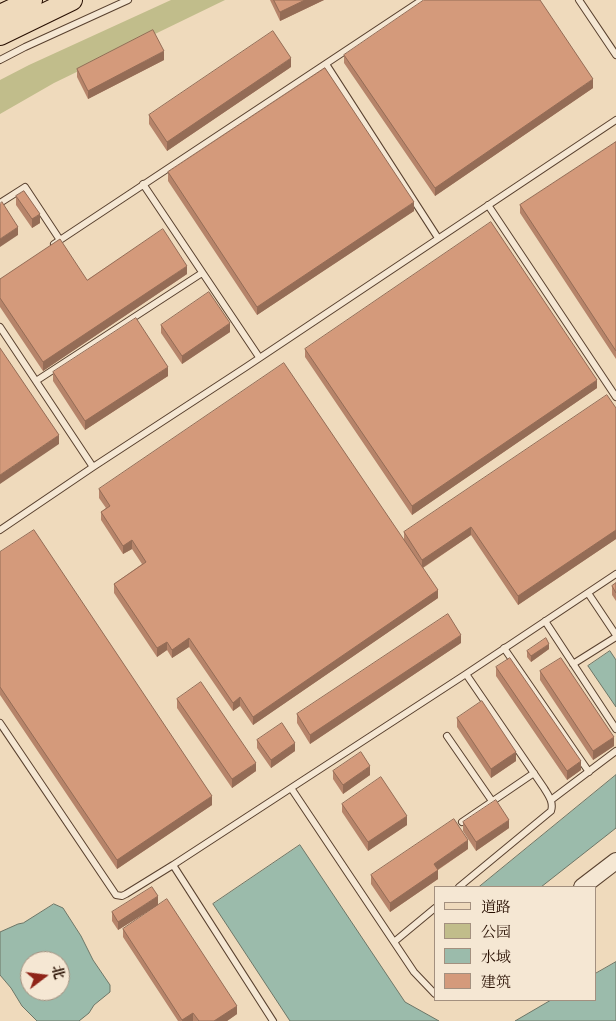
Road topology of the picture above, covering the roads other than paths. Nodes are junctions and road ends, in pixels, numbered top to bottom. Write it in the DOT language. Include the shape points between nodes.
graph roads {
  1 [pos="32,0"];
  2 [pos="72,0"];
  3 [pos="128,0"];
  4 [pos="422,0"];
  5 [pos="579,0"];
  6 [pos="0,15"];
  7 [pos="0,35"];
  8 [pos="616,55"];
  9 [pos="0,60"];
  10 [pos="326,64"];
  11 [pos="616,120"];
  12 [pos="143,184"];
  13 [pos="0,203"];
  14 [pos="488,205"];
  15 [pos="438,238"];
  16 [pos="60,240"];
  17 [pos="45,250"];
  18 [pos="202,273"];
  19 [pos="0,327"];
  20 [pos="260,358"];
  21 [pos="36,381"];
  22 [pos="616,397"];
  23 [pos="93,467"];
  24 [pos="0,530"];
  25 [pos="616,574"];
  26 [pos="588,593"];
  27 [pos="545,621"];
  28 [pos="616,636"];
  29 [pos="504,648"];
  30 [pos="573,664"];
  31 [pos="466,674"];
  32 [pos="0,723"];
  33 [pos="616,729"];
  34 [pos="447,736"];
  35 [pos="616,750"];
  36 [pos="589,772"];
  37 [pos="534,773"];
  38 [pos="291,788"];
  39 [pos="551,800"];
  40 [pos="492,801"];
  41 [pos="462,822"];
  42 [pos="616,861"];
  43 [pos="172,865"];
  44 [pos="460,886"];
  45 [pos="583,886"];
  46 [pos="434,909"];
  47 [pos="394,942"];
  48 [pos="434,993"];
  49 [pos="273,1021"];
  1 -- 6 [label="main road"];
  2 -- 7 [label="main road"];
  3 -- 9 [label="lane"];
  4 -- 10 [label="lane"];
  5 -- 8 [label="lane"];
  10 -- 12 [label="lane"];
  10 -- 15 [label="lane"];
  11 -- 14 [label="lane"];
  12 -- 16 [label="lane"];
  12 -- 18 [label="lane"];
  13 -- 16 [label="lane" via="25,187"];
  14 -- 15 [label="lane"];
  14 -- 22 [label="lane"];
  15 -- 20 [label="lane"];
  16 -- 17 [label="lane"];
  18 -- 20 [label="lane"];
  18 -- 21 [label="lane"];
  19 -- 21 [label="lane"];
  20 -- 23 [label="lane"];
  21 -- 23 [label="lane"];
  23 -- 24 [label="lane"];
  25 -- 26 [label="lane"];
  26 -- 27 [label="lane"];
  26 -- 28 [label="lane"];
  27 -- 29 [label="lane"];
  27 -- 30 [label="lane"];
  28 -- 30 [label="lane"];
  29 -- 31 [label="lane"];
  29 -- 36 [label="lane"];
  30 -- 33 [label="lane"];
  31 -- 37 [label="lane"];
  31 -- 38 [label="lane"];
  32 -- 43 [label="lane" via="116,895 126,894"];
  34 -- 40 [label="lane"];
  35 -- 36 [label="lane"];
  36 -- 39 [label="lane"];
  37 -- 39 [label="lane"];
  37 -- 40 [label="lane"];
  38 -- 43 [label="lane"];
  38 -- 47 [label="lane"];
  39 -- 44 [label="lane" via="551,811"];
  40 -- 41 [label="lane"];
  42 -- 45 [label="street"];
  43 -- 49 [label="lane"];
  46 -- 47 [label="lane"];
  47 -- 48 [label="lane" via="414,972"];
}
